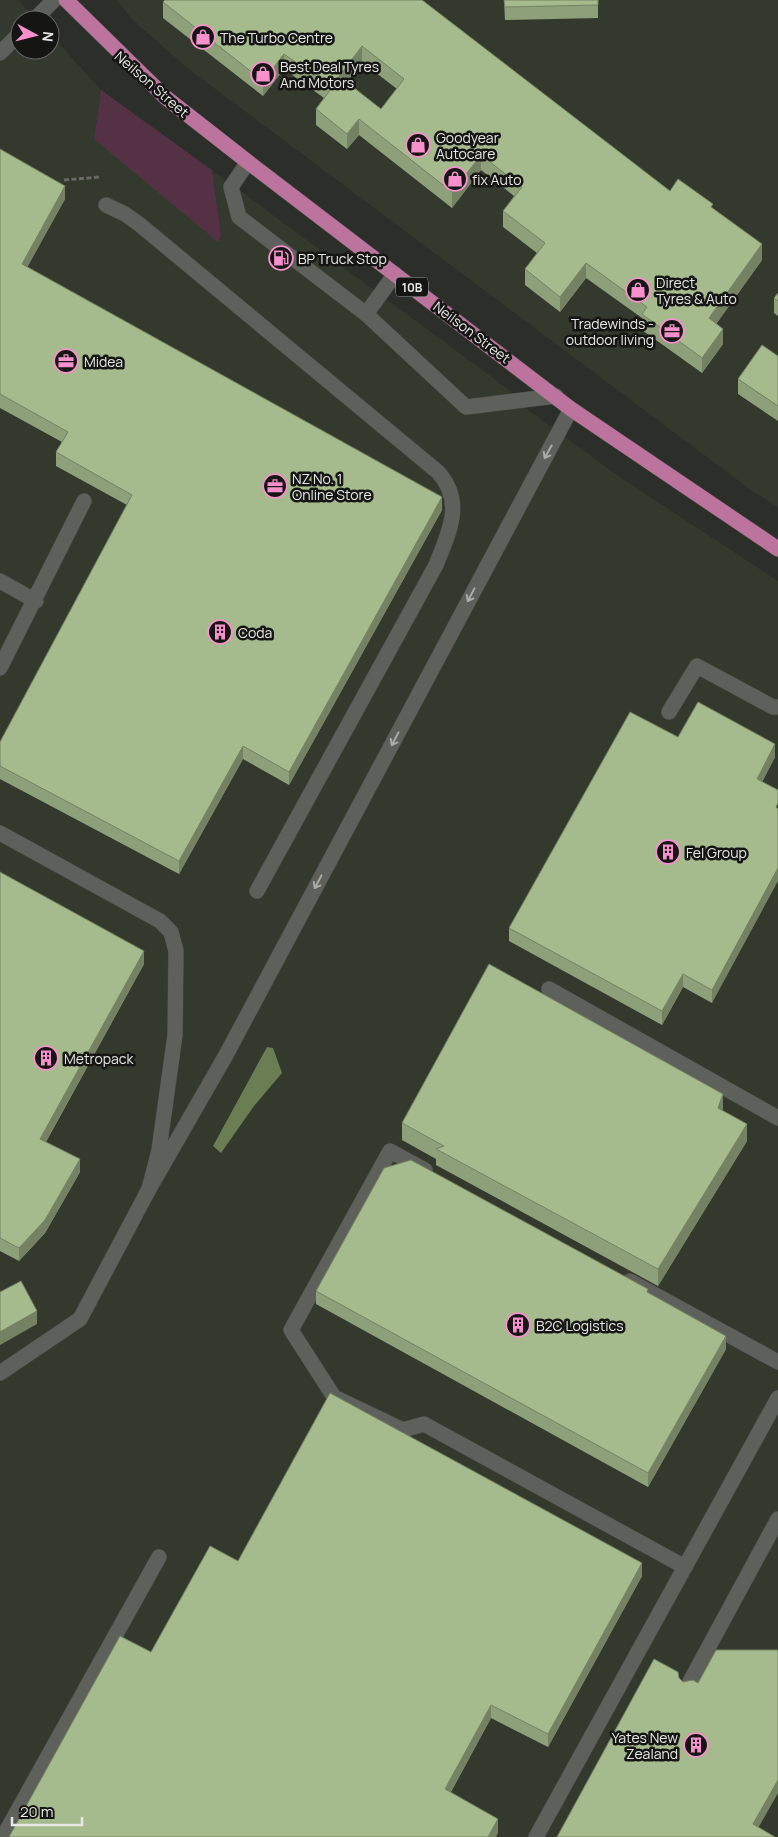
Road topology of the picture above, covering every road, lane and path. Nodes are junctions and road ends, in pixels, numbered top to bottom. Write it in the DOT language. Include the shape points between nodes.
graph roads {
  1 [pos="54,0"];
  2 [pos="66,0"];
  3 [pos="44,10"];
  4 [pos="10,43"];
  5 [pos="0,53"];
  6 [pos="248,162"];
  7 [pos="100,177"];
  8 [pos="64,180"];
  9 [pos="106,205"];
  10 [pos="395,274"];
  11 [pos="366,314"];
  12 [pos="556,396"];
  13 [pos="571,409"];
  14 [pos="84,501"];
  15 [pos="778,550"];
  16 [pos="0,581"];
  17 [pos="36,601"];
  18 [pos="0,668"];
  19 [pos="778,707"];
  20 [pos="669,712"];
  21 [pos="0,833"];
  22 [pos="257,890"];
  23 [pos="549,989"];
  24 [pos="778,1118"];
  25 [pos="442,1179"];
  26 [pos="145,1196"];
  27 [pos="616,1274"];
  28 [pos="778,1362"];
  29 [pos="0,1373"];
  30 [pos="778,1398"];
  31 [pos="778,1519"];
  32 [pos="159,1556"];
  33 [pos="685,1567"];
  34 [pos="687,1686"];
  35 [pos="2,1837"];
  36 [pos="536,1837"];
  1 -- 3 [label="lane"];
  2 -- 6 [label="main road, Neilson Street / 10B" via="165,97"];
  4 -- 5 [label="lane"];
  6 -- 10 [label="main road, Neilson Street / 10B"];
  6 -- 11 [label="lane" via="231,186 239,217"];
  7 -- 8 [label="path"];
  9 -- 22 [label="lane" via="139,224 409,447 438,472 453,494 453,514 436,565"];
  10 -- 11 [label="lane"];
  10 -- 12 [label="main road, Neilson Street / 10B"];
  11 -- 12 [label="lane" via="466,407"];
  12 -- 13 [label="main road, Neilson Street / 10B"];
  13 -- 15 [label="main road, Neilson Street / 10B"];
  13 -- 26 [label="lane, one-way" via="226,1055"];
  14 -- 17 [label="lane"];
  16 -- 17 [label="lane"];
  17 -- 18 [label="lane"];
  19 -- 20 [label="lane" via="698,666"];
  21 -- 26 [label="lane" via="160,921 171,932 176,950 174,1035 158,1150"];
  23 -- 24 [label="lane"];
  25 -- 33 [label="lane" via="390,1150 291,1330 334,1397 403,1430 424,1424"];
  26 -- 29 [label="lane" via="80,1319"];
  27 -- 28 [label="lane"];
  30 -- 33 [label="lane"];
  31 -- 34 [label="lane"];
  32 -- 35 [label="lane"];
  33 -- 36 [label="lane"];
}
